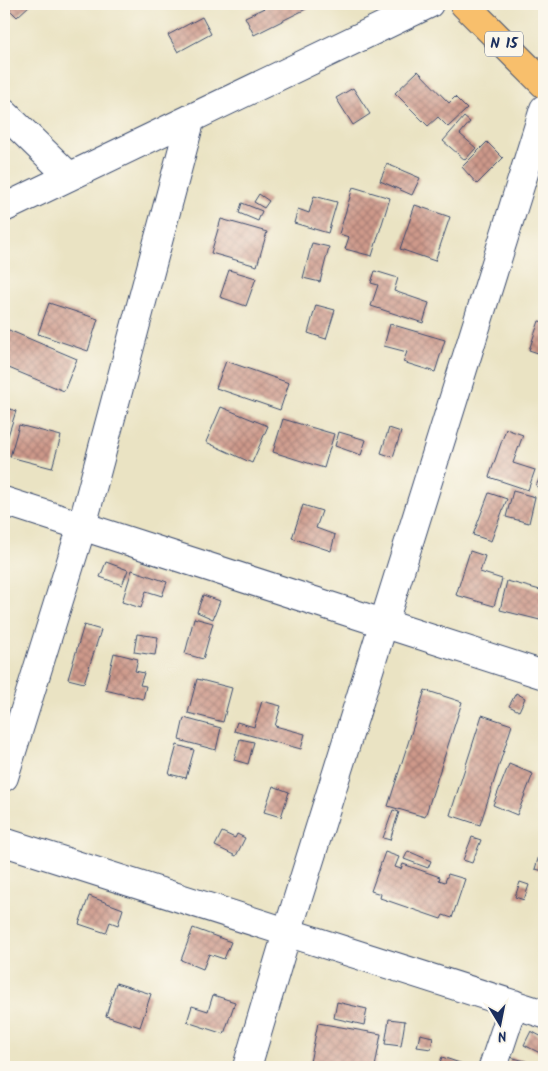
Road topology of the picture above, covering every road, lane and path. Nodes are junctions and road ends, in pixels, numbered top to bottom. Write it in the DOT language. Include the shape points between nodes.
graph roads {
  1 [pos="429,4"];
  2 [pos="464,4"];
  3 [pos="544,84"];
  4 [pos="544,109"];
  5 [pos="4,113"];
  6 [pos="191,118"];
  7 [pos="69,176"];
  8 [pos="4,208"];
  9 [pos="4,501"];
  10 [pos="82,526"];
  11 [pos="384,624"];
  12 [pos="544,675"];
  13 [pos="4,777"];
  14 [pos="4,842"];
  15 [pos="287,933"];
  16 [pos="514,1004"];
  17 [pos="544,1014"];
  18 [pos="247,1067"];
  19 [pos="492,1067"];
  1 -- 6 [label="street"];
  2 -- 3 [label="main road, N 15"];
  4 -- 11 [label="street"];
  5 -- 7 [label="street"];
  6 -- 7 [label="street"];
  6 -- 10 [label="street"];
  7 -- 8 [label="street"];
  9 -- 10 [label="street"];
  10 -- 11 [label="street"];
  10 -- 13 [label="street"];
  11 -- 12 [label="street"];
  11 -- 15 [label="street"];
  14 -- 15 [label="street"];
  15 -- 16 [label="street"];
  15 -- 18 [label="street"];
  16 -- 17 [label="street"];
  16 -- 19 [label="street"];
}
